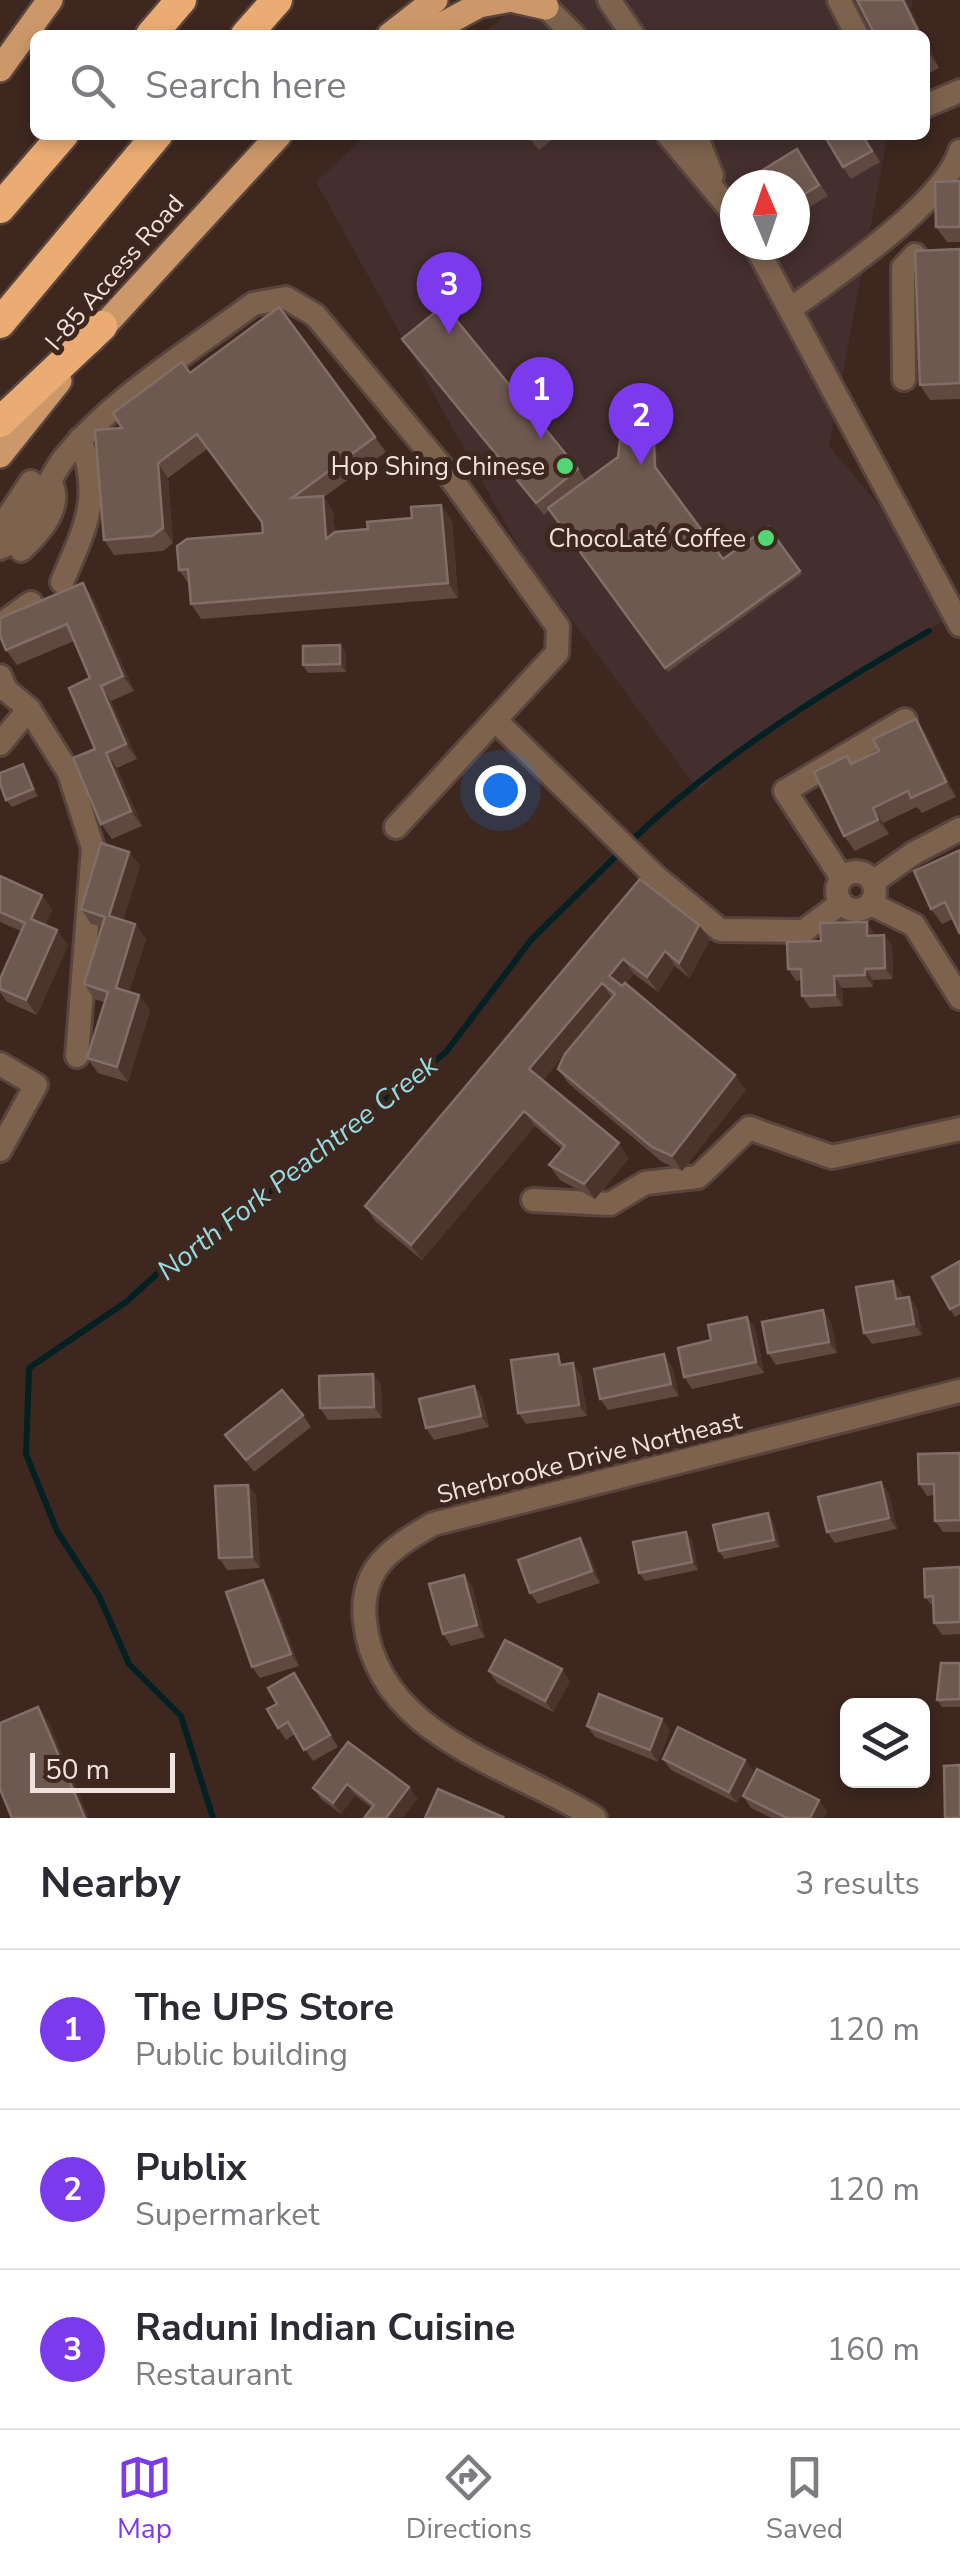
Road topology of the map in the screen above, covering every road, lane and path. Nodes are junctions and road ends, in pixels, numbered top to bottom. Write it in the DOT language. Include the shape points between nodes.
graph roads {
  1 [pos="50,0"];
  2 [pos="181,0"];
  3 [pos="277,0"];
  4 [pos="410,0"];
  5 [pos="435,0"];
  6 [pos="506,0"];
  7 [pos="515,0"];
  8 [pos="609,0"];
  9 [pos="839,0"];
  10 [pos="543,4"];
  11 [pos="154,30"];
  12 [pos="250,30"];
  13 [pos="394,30"];
  14 [pos="396,30"];
  15 [pos="433,30"];
  16 [pos="569,30"];
  17 [pos="630,30"];
  18 [pos="854,30"];
  19 [pos="0,69"];
  20 [pos="960,91"];
  21 [pos="930,104"];
  22 [pos="60,140"];
  23 [pos="154,140"];
  24 [pos="274,140"];
  25 [pos="672,140"];
  26 [pos="698,140"];
  27 [pos="958,164"];
  28 [pos="716,189"];
  29 [pos="720,195"];
  30 [pos="0,208"];
  31 [pos="896,226"];
  32 [pos="945,254"];
  33 [pos="915,255"];
  34 [pos="765,260"];
  35 [pos="792,307"];
  36 [pos="0,322"];
  37 [pos="102,326"];
  38 [pos="904,379"];
  39 [pos="0,422"];
  40 [pos="80,440"];
  41 [pos="0,456"];
  42 [pos="31,515"];
  43 [pos="0,529"];
  44 [pos="0,548"];
  45 [pos="0,557"];
  46 [pos="62,582"];
  47 [pos="30,603"];
  48 [pos="0,625"];
  49 [pos="960,625"];
  50 [pos="0,676"];
  51 [pos="29,710"];
  52 [pos="495,720"];
  53 [pos="905,720"];
  54 [pos="0,744"];
  55 [pos="960,821"];
  56 [pos="396,827"];
  57 [pos="960,830"];
  58 [pos="960,844"];
  59 [pos="892,867"];
  60 [pos="842,878"];
  61 [pos="872,893"];
  62 [pos="841,903"];
  63 [pos="960,998"];
  64 [pos="77,1056"];
  65 [pos="0,1064"];
  66 [pos="960,1128"];
  67 [pos="0,1150"];
  68 [pos="534,1200"];
  69 [pos="960,1391"];
  70 [pos="595,1818"];
  1 -- 19 [label="main road"];
  2 -- 11 [label="highway"];
  3 -- 12 [label="highway"];
  4 -- 13 [label="main road"];
  5 -- 14 [label="main road"];
  6 -- 15 [label="main road" via="479,5"];
  7 -- 10 [label="main road"];
  8 -- 17 [label="street"];
  9 -- 18 [label="street"];
  10 -- 16 [label="street"];
  20 -- 21 [label="street"];
  22 -- 30 [label="highway"];
  23 -- 36 [label="highway"];
  24 -- 37 [label="main road, I-85 Access Road"];
  25 -- 28 [label="street"];
  26 -- 28 [label="street"];
  27 -- 31 [label="street"];
  28 -- 29 [label="street"];
  31 -- 33 [label="street"];
  31 -- 35 [label="street"];
  32 -- 33 [label="street"];
  33 -- 38 [label="street" via="903,268"];
  34 -- 35 [label="street"];
  35 -- 49 [label="street"];
  37 -- 39 [label="highway"];
  37 -- 41 [label="main road, I-85 Access Road"];
  40 -- 42 [label="street" via="48,477"];
  40 -- 46 [label="street" via="91,468 91,514"];
  40 -- 52 [label="street" via="253,304 286,298 314,315 451,478 558,626 557,653"];
  42 -- 43 [label="street"];
  42 -- 44 [label="street" via="12,544"];
  42 -- 45 [label="street" via="12,558"];
  47 -- 48 [label="street"];
  50 -- 51 [label="street"];
  51 -- 54 [label="street"];
  51 -- 64 [label="street" via="69,773 93,848"];
  52 -- 56 [label="street"];
  52 -- 62 [label="street" via="720,930 804,932"];
  53 -- 60 [label="street" via="785,790"];
  55 -- 59 [label="street" via="904,842"];
  57 -- 59 [label="street"];
  58 -- 59 [label="street" via="919,865"];
  59 -- 61 [label="street"];
  60 -- 61 [label="street" via="859,872"];
  60 -- 62 [label="street"];
  61 -- 62 [label="street" via="858,910"];
  61 -- 63 [label="street" via="914,925"];
  65 -- 67 [label="street" via="36,1085"];
  66 -- 68 [label="street" via="832,1157 740,1120 698,1177 646,1182 610,1204"];
  69 -- 70 [label="street, Sherbrooke Drive Northeast" via="432,1524 389,1549 362,1596 365,1628 379,1672 404,1708 440,1737"];
}
